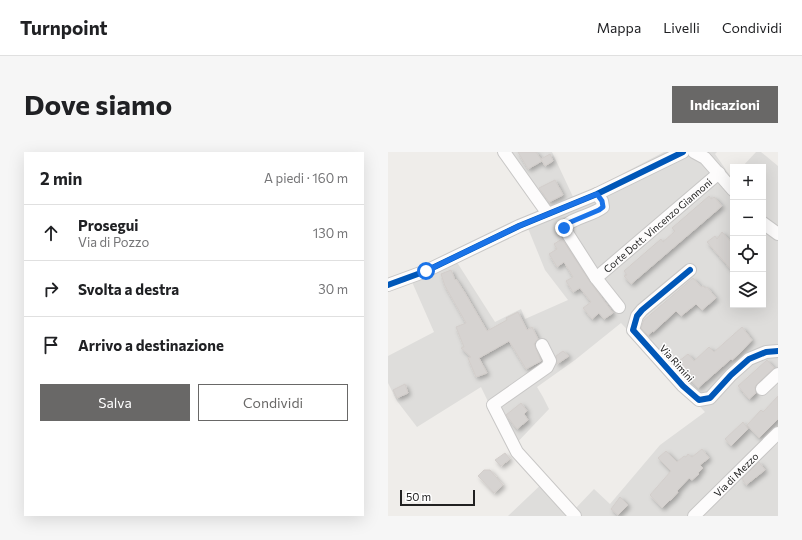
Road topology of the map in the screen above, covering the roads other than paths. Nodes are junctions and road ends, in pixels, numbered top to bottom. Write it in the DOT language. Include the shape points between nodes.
graph roads {
  1 [pos="504,152"];
  2 [pos="683,152"];
  3 [pos="694,152"];
  4 [pos="719,173"];
  5 [pos="730,186"];
  6 [pos="597,194"];
  7 [pos="548,214"];
  8 [pos="766,225"];
  9 [pos="778,234"];
  10 [pos="690,270"];
  11 [pos="596,278"];
  12 [pos="388,285"];
  13 [pos="619,307"];
  14 [pos="542,345"];
  15 [pos="778,351"];
  16 [pos="778,374"];
  17 [pos="762,389"];
  18 [pos="778,433"];
  19 [pos="575,516"];
  20 [pos="694,516"];
  1 -- 7 [label="street"];
  2 -- 6 [label="street"];
  3 -- 4 [label="street" via="705,158"];
  4 -- 5 [label="street"];
  4 -- 11 [label="street, Corte Dott. Vincenzo Giannoni"];
  6 -- 7 [label="street"];
  6 -- 11 [label="street" via="603,207 566,224 564,228"];
  7 -- 12 [label="street" via="426,271"];
  8 -- 9 [label="street"];
  10 -- 15 [label="street, Via Rimini" via="636,316 633,330 694,396 699,400 710,398 749,359 766,352"];
  11 -- 13 [label="street"];
  14 -- 19 [label="street" via="550,360 547,367 493,405 517,452"];
  16 -- 17 [label="street"];
  18 -- 20 [label="street, Via di Mezzo"];
}
